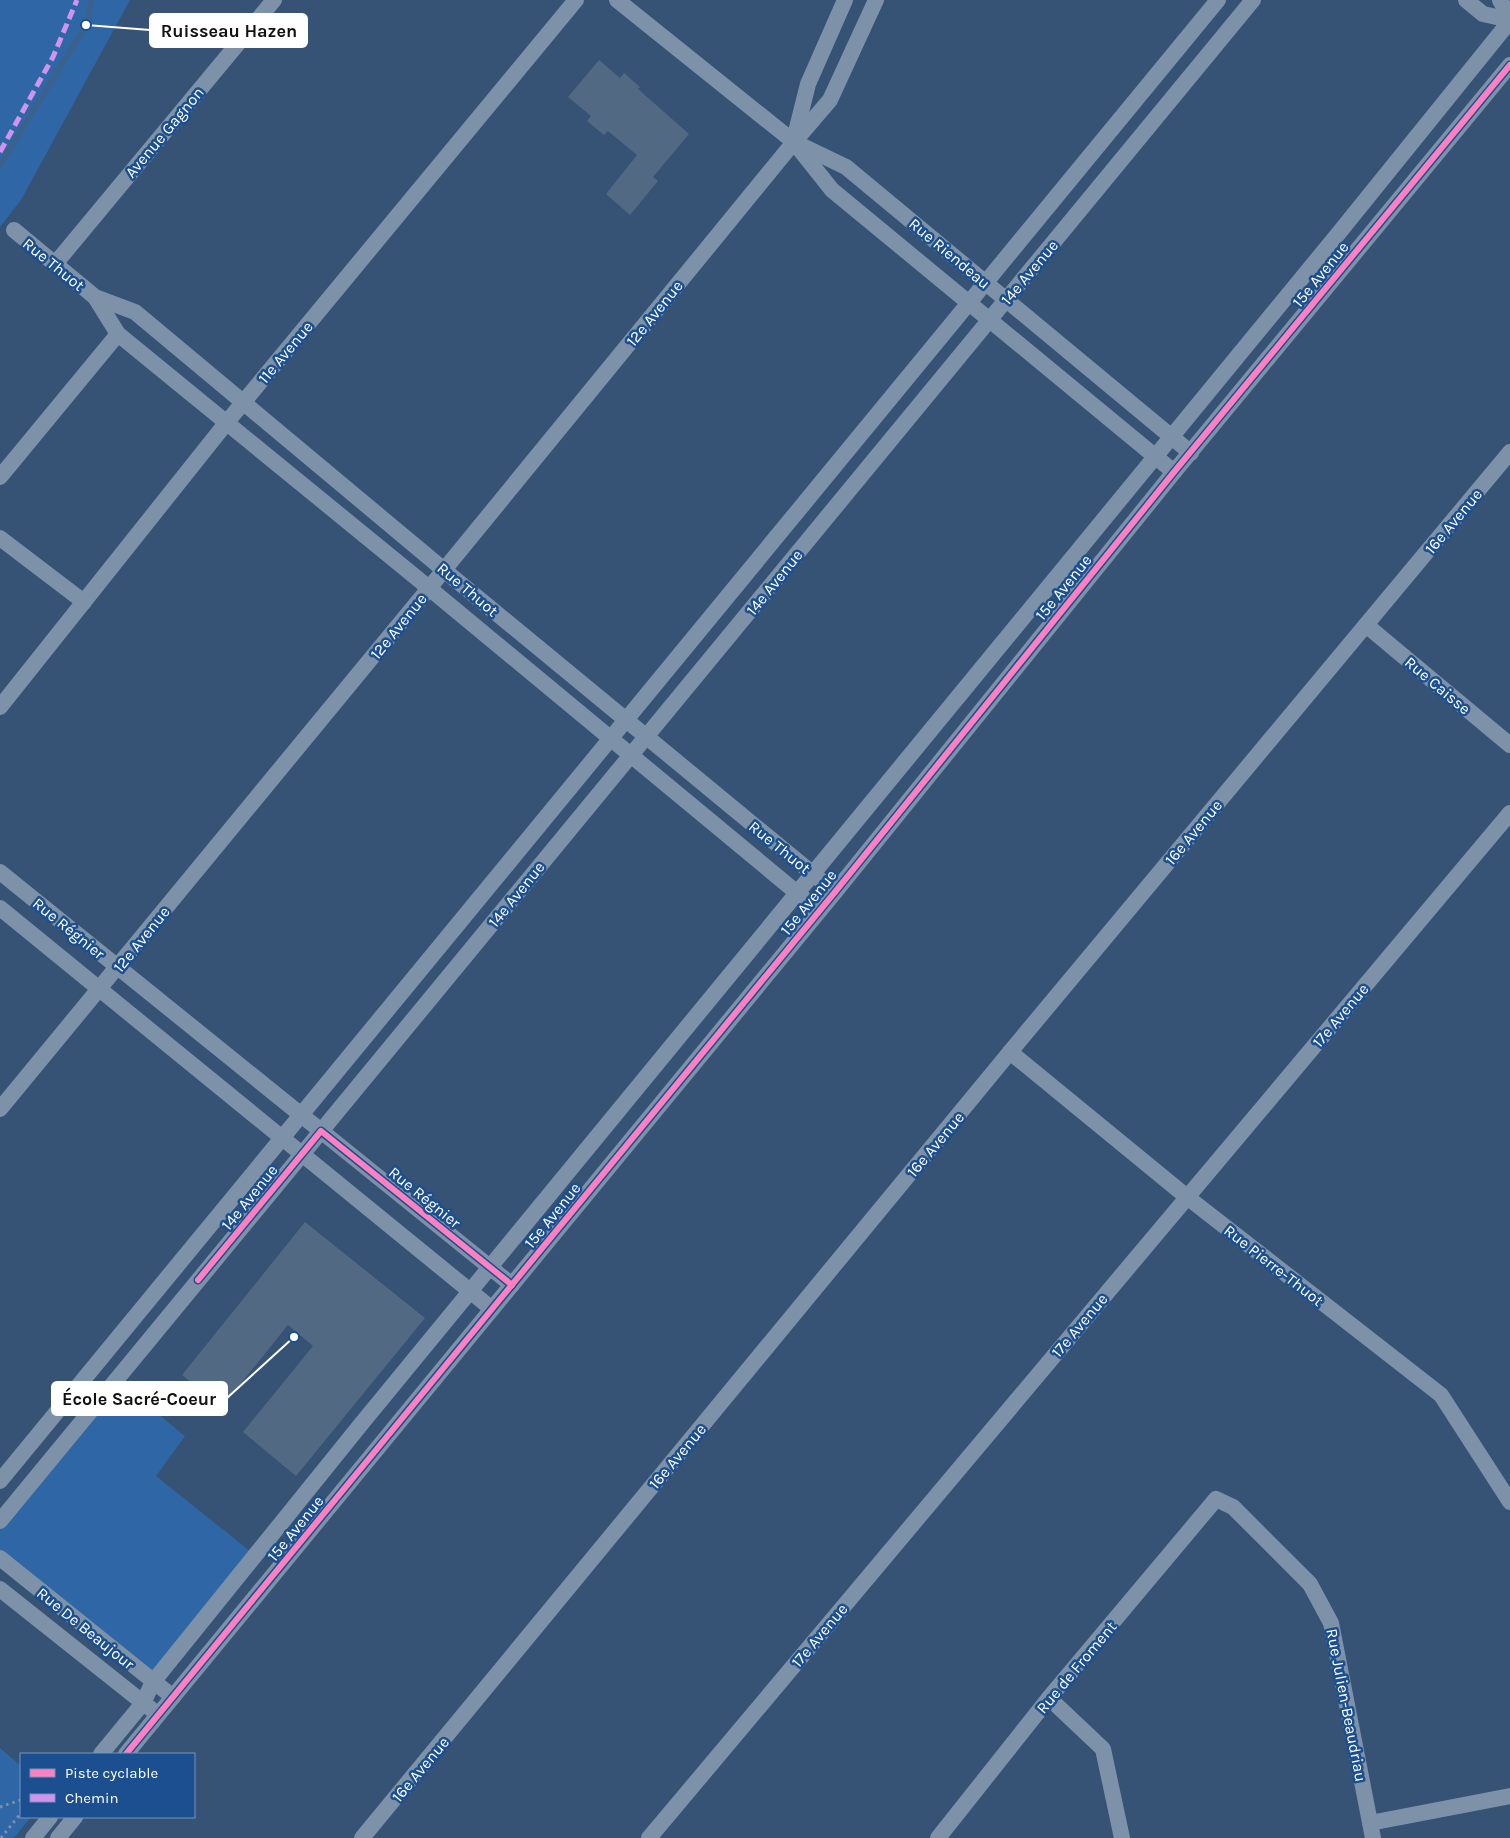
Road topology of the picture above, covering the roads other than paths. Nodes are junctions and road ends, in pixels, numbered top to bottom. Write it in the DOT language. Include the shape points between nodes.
graph roads {
  1 [pos="274,0"];
  2 [pos="576,0"];
  3 [pos="617,0"];
  4 [pos="845,0"];
  5 [pos="876,0"];
  6 [pos="1218,0"];
  7 [pos="1253,0"];
  8 [pos="1466,0"];
  9 [pos="1500,0"];
  10 [pos="1510,20"];
  11 [pos="1510,65"];
  12 [pos="1157,75"];
  13 [pos="1178,91"];
  14 [pos="794,142"];
  15 [pos="14,230"];
  16 [pos="1338,234"];
  17 [pos="1356,251"];
  18 [pos="54,264"];
  19 [pos="986,283"];
  20 [pos="95,297"];
  21 [pos="1006,300"];
  22 [pos="969,303"];
  23 [pos="990,320"];
  24 [pos="118,334"];
  25 [pos="243,402"];
  26 [pos="227,422"];
  27 [pos="1171,437"];
  28 [pos="1510,452"];
  29 [pos="1190,453"];
  30 [pos="1156,456"];
  31 [pos="1174,472"];
  32 [pos="0,477"];
  33 [pos="802,507"];
  34 [pos="822,523"];
  35 [pos="0,538"];
  36 [pos="444,570"];
  37 [pos="429,588"];
  38 [pos="84,602"];
  39 [pos="1366,625"];
  40 [pos="982,667"];
  41 [pos="1003,684"];
  42 [pos="0,707"];
  43 [pos="626,720"];
  44 [pos="646,736"];
  45 [pos="611,738"];
  46 [pos="1510,745"];
  47 [pos="631,755"];
  48 [pos="1510,813"];
  49 [pos="0,872"];
  50 [pos="813,874"];
  51 [pos="835,892"];
  52 [pos="797,893"];
  53 [pos="0,908"];
  54 [pos="819,911"];
  55 [pos="118,967"];
  56 [pos="100,989"];
  57 [pos="1010,1052"];
  58 [pos="639,1086"];
  59 [pos="660,1104"];
  60 [pos="0,1109"];
  61 [pos="301,1115"];
  62 [pos="321,1131"];
  63 [pos="282,1138"];
  64 [pos="302,1154"];
  65 [pos="1187,1197"];
  66 [pos="490,1268"];
  67 [pos="512,1285"];
  68 [pos="471,1291"];
  69 [pos="492,1308"];
  70 [pos="362,1423"];
  71 [pos="382,1441"];
  72 [pos="0,1482"];
  73 [pos="1216,1499"];
  74 [pos="1510,1502"];
  75 [pos="0,1521"];
  76 [pos="281,1523"];
  77 [pos="304,1539"];
  78 [pos="0,1558"];
  79 [pos="0,1589"];
  80 [pos="153,1682"];
  81 [pos="173,1697"];
  82 [pos="1050,1698"];
  83 [pos="143,1703"];
  84 [pos="158,1714"];
  85 [pos="102,1753"];
  86 [pos="127,1753"];
  87 [pos="1510,1796"];
  88 [pos="49,1818"];
  89 [pos="74,1818"];
  90 [pos="1371,1830"];
  91 [pos="33,1838"];
  92 [pos="58,1838"];
  93 [pos="362,1838"];
  94 [pos="649,1838"];
  95 [pos="938,1838"];
  96 [pos="1122,1838"];
  1 -- 18 [label="street, Avenue Gagnon"];
  2 -- 25 [label="street, 11e Avenue"];
  3 -- 14 [label="street, Rue Riendeau"];
  4 -- 14 [label="street, 12e Avenue" via="808,84"];
  5 -- 14 [label="street, 12e Avenue" via="830,100"];
  6 -- 12 [label="street, 14e Avenue"];
  7 -- 13 [label="street, 14e Avenue"];
  8 -- 10 [label="street" via="1483,14"];
  9 -- 10 [label="street"];
  10 -- 16 [label="street, 15e Avenue"];
  11 -- 17 [label="street, 15e Avenue"];
  12 -- 13 [label="street"];
  12 -- 19 [label="street, 14e Avenue"];
  13 -- 21 [label="street, 14e Avenue"];
  14 -- 19 [label="street, Rue Riendeau" via="846,167"];
  14 -- 22 [label="street, Rue Riendeau" via="832,190"];
  14 -- 36 [label="street, 12e Avenue"];
  15 -- 18 [label="street, Rue Thuot"];
  16 -- 17 [label="street, 15e Avenue"];
  16 -- 27 [label="street, 15e Avenue"];
  17 -- 29 [label="street, 15e Avenue"];
  18 -- 20 [label="street, Rue Thuot"];
  19 -- 21 [label="street, Rue Riendeau"];
  19 -- 22 [label="street, 14e Avenue"];
  20 -- 24 [label="street, Rue Thuot"];
  20 -- 25 [label="street, Rue Thuot" via="135,312"];
  21 -- 23 [label="street, 14e Avenue"];
  21 -- 27 [label="street, Rue Riendeau"];
  22 -- 23 [label="street, Rue Riendeau"];
  22 -- 33 [label="street, 14e Avenue"];
  23 -- 30 [label="street, Rue Riendeau"];
  23 -- 34 [label="street, 14e Avenue"];
  24 -- 26 [label="street, Rue Thuot"];
  24 -- 32 [label="street"];
  25 -- 26 [label="street, 11e Avenue"];
  25 -- 36 [label="street, Rue Thuot"];
  26 -- 37 [label="street, Rue Thuot"];
  26 -- 38 [label="street, 11e Avenue"];
  27 -- 29 [label="street, Rue Riendeau"];
  27 -- 30 [label="street, 15e Avenue"];
  28 -- 39 [label="street, 16e Avenue"];
  29 -- 31 [label="street, 15e Avenue"];
  30 -- 31 [label="street, Rue Riendeau"];
  30 -- 40 [label="street, 15e Avenue"];
  31 -- 41 [label="street, 15e Avenue"];
  33 -- 34 [label="street"];
  33 -- 43 [label="street, 14e Avenue"];
  34 -- 44 [label="street, 14e Avenue"];
  35 -- 38 [label="street"];
  36 -- 37 [label="street, 12e Avenue"];
  36 -- 43 [label="street, Rue Thuot"];
  37 -- 45 [label="street, Rue Thuot"];
  37 -- 55 [label="street, 12e Avenue"];
  38 -- 42 [label="street, 11e Avenue"];
  39 -- 46 [label="street, Rue Caisse"];
  39 -- 57 [label="street, 16e Avenue"];
  40 -- 41 [label="street"];
  40 -- 50 [label="street, 15e Avenue"];
  41 -- 51 [label="street, 15e Avenue"];
  43 -- 44 [label="street, Rue Thuot"];
  43 -- 45 [label="street, 14e Avenue"];
  44 -- 47 [label="street, 14e Avenue"];
  44 -- 50 [label="street, Rue Thuot"];
  45 -- 47 [label="street, Rue Thuot"];
  45 -- 61 [label="street, 14e Avenue"];
  47 -- 52 [label="street, Rue Thuot"];
  47 -- 62 [label="street, 14e Avenue"];
  48 -- 65 [label="street, 17e Avenue"];
  49 -- 55 [label="street, Rue Régnier"];
  50 -- 51 [label="street, Rue Thuot"];
  50 -- 52 [label="street, 15e Avenue"];
  51 -- 54 [label="street, 15e Avenue"];
  52 -- 54 [label="street, Rue Thuot"];
  52 -- 58 [label="street, 15e Avenue"];
  53 -- 56 [label="street, Rue Régnier"];
  54 -- 59 [label="street, 15e Avenue"];
  55 -- 56 [label="street, 12e Avenue"];
  55 -- 61 [label="street, Rue Régnier"];
  56 -- 60 [label="street, 12e Avenue"];
  56 -- 63 [label="street, Rue Régnier"];
  57 -- 65 [label="street, Rue Pierre-Thuot"];
  57 -- 93 [label="street, 16e Avenue"];
  58 -- 59 [label="street"];
  58 -- 66 [label="street, 15e Avenue"];
  59 -- 67 [label="street, 15e Avenue"];
  61 -- 62 [label="street, Rue Régnier"];
  61 -- 63 [label="street, 14e Avenue"];
  62 -- 64 [label="street, 14e Avenue"];
  62 -- 66 [label="street, Rue Régnier"];
  63 -- 64 [label="street, Rue Régnier"];
  63 -- 72 [label="street, 14e Avenue"];
  64 -- 68 [label="street, Rue Régnier"];
  64 -- 75 [label="street, 14e Avenue"];
  65 -- 74 [label="street, Rue Pierre-Thuot" via="1442,1395"];
  65 -- 94 [label="street, 17e Avenue"];
  66 -- 67 [label="street, Rue Régnier"];
  66 -- 68 [label="street, 15e Avenue"];
  67 -- 69 [label="street, 15e Avenue"];
  68 -- 69 [label="street, Rue Régnier"];
  68 -- 70 [label="street, 15e Avenue"];
  69 -- 71 [label="street, 15e Avenue"];
  70 -- 71 [label="street"];
  70 -- 76 [label="street, 15e Avenue"];
  71 -- 77 [label="street, 15e Avenue"];
  73 -- 82 [label="street, Rue de Froment"];
  73 -- 90 [label="street, Rue Julien-Beaudriau" via="1233,1507 1310,1584 1331,1623"];
  76 -- 77 [label="street, 15e Avenue"];
  76 -- 80 [label="street, 15e Avenue"];
  77 -- 81 [label="street, 15e Avenue"];
  78 -- 80 [label="street, Rue De Beaujour"];
  79 -- 83 [label="street, Rue De Beaujour"];
  80 -- 81 [label="street, Rue De Beaujour"];
  80 -- 83 [label="street, 15e Avenue"];
  81 -- 84 [label="street, 15e Avenue"];
  82 -- 95 [label="street, Rue de Froment"];
  82 -- 96 [label="street" via="1103,1749"];
  83 -- 84 [label="street, Rue De Beaujour"];
  83 -- 85 [label="street, 15e Avenue"];
  84 -- 86 [label="street, 15e Avenue"];
  87 -- 90 [label="street"];
  88 -- 91 [label="street"];
  89 -- 92 [label="street"];
}
